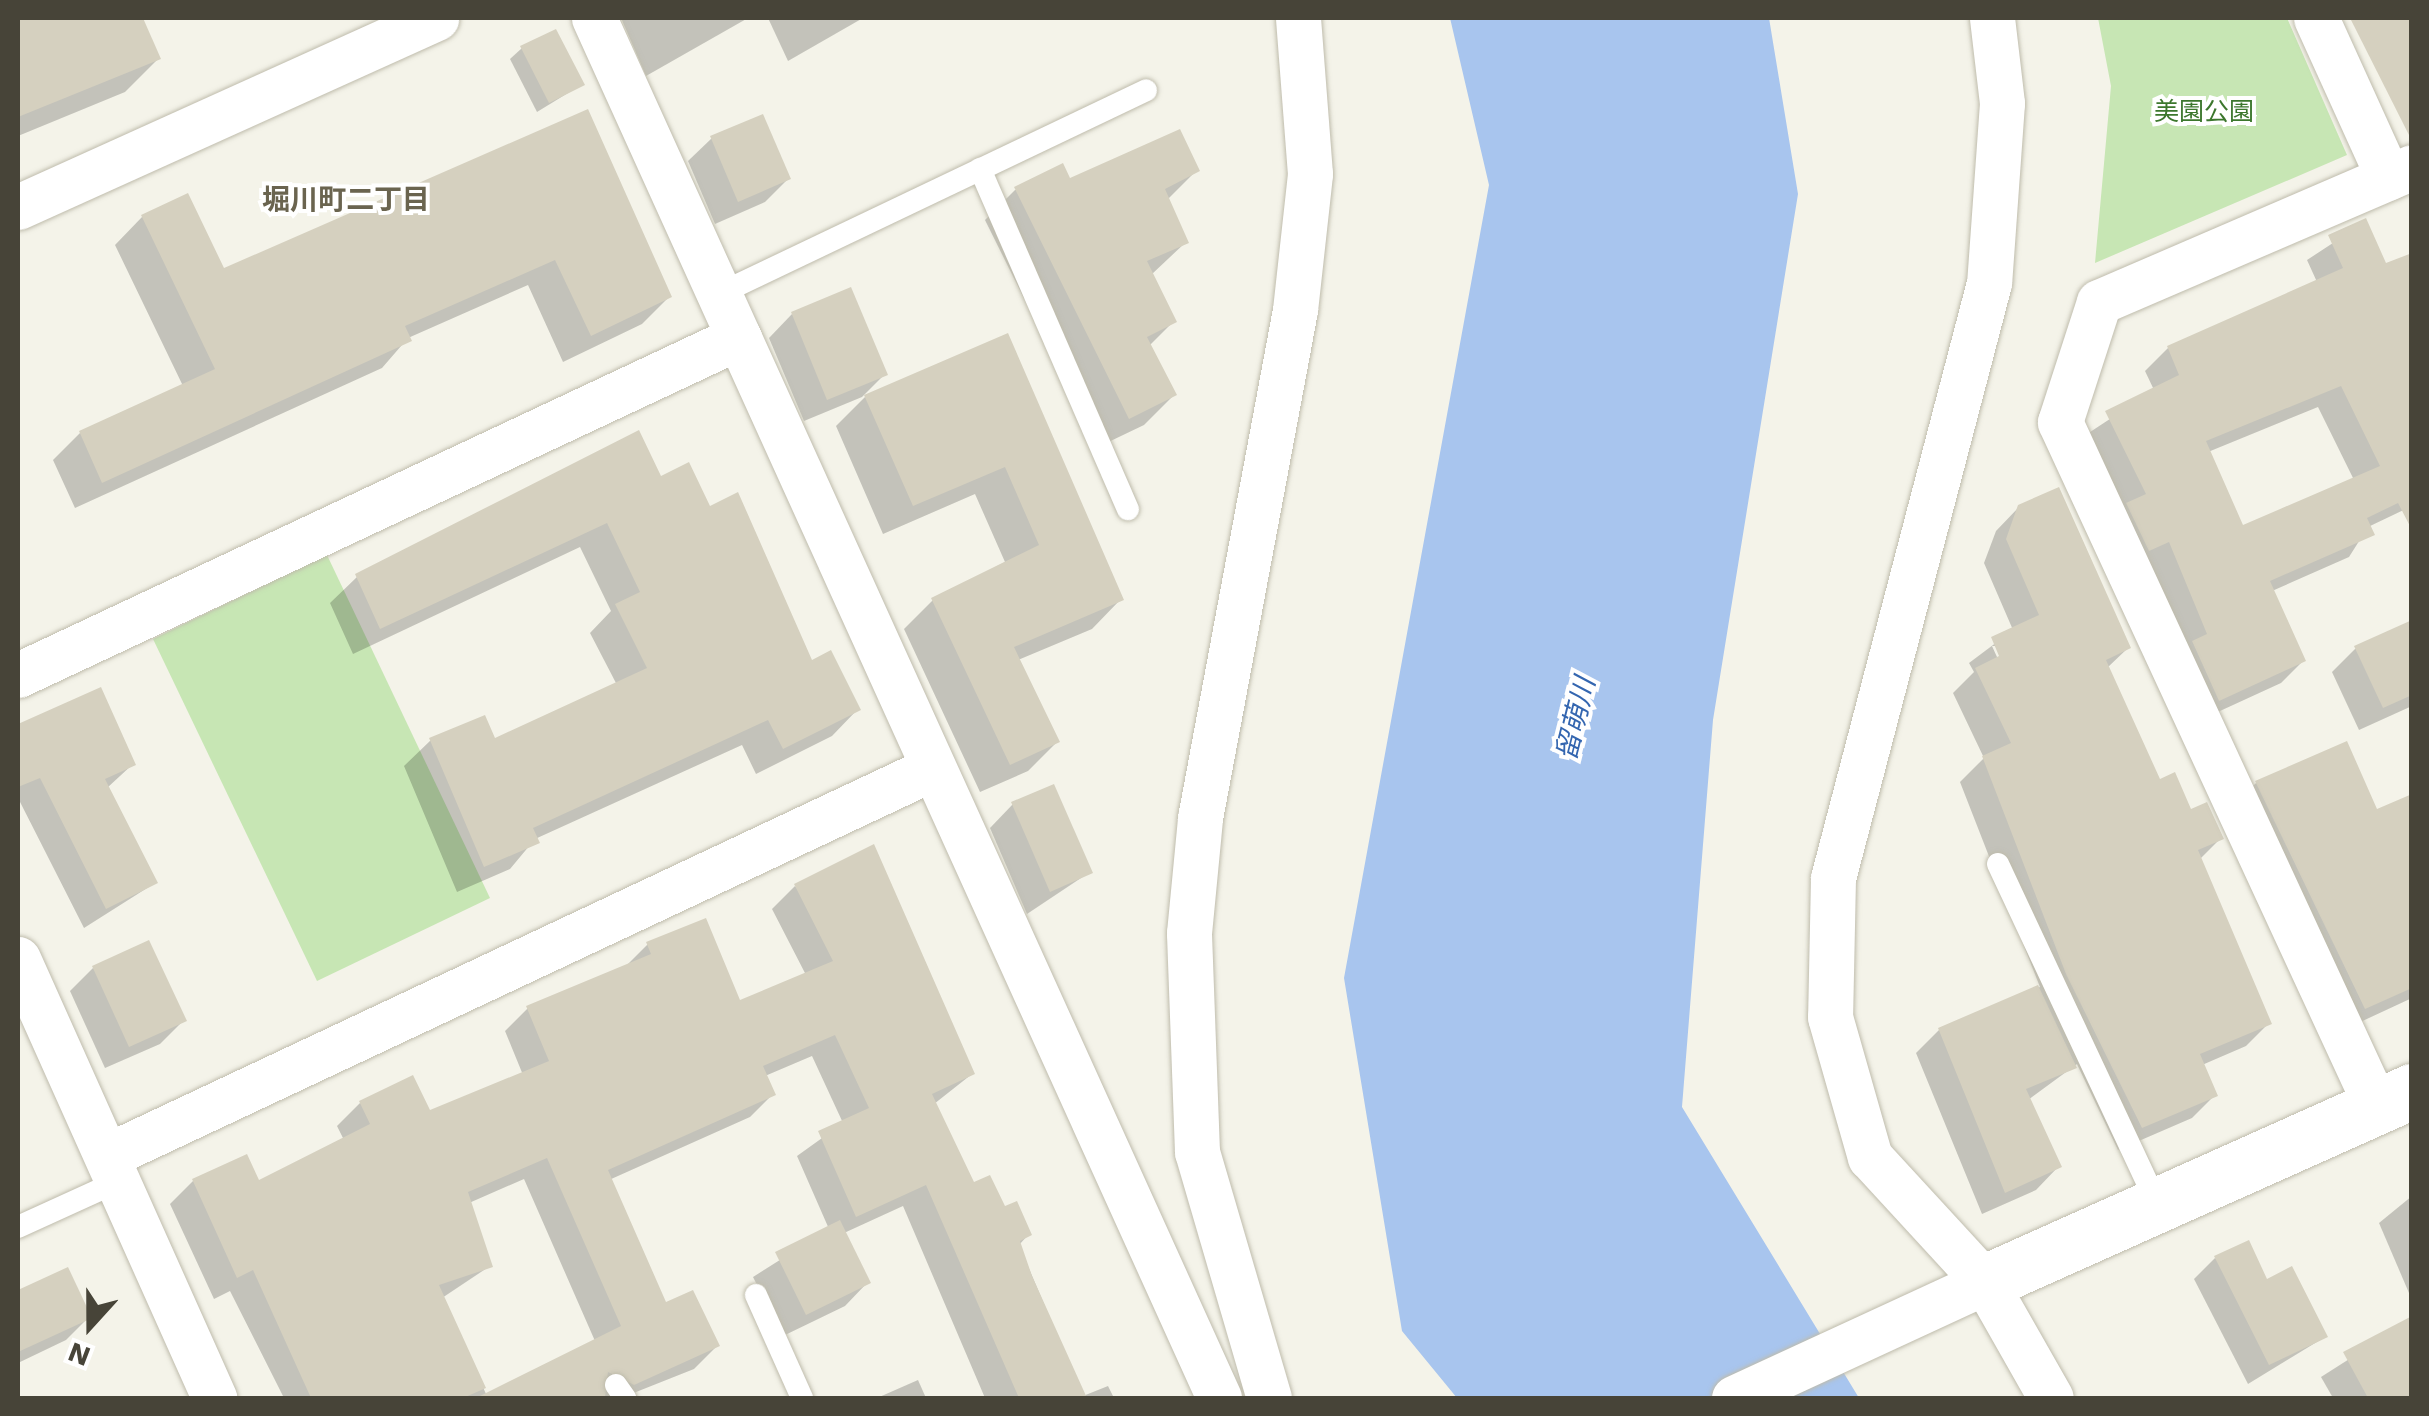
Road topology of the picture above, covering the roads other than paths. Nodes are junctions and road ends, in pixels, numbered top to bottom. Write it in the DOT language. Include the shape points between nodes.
graph roads {
  1 [pos="436,18"];
  2 [pos="594,18"];
  3 [pos="1298,18"];
  4 [pos="1992,18"];
  5 [pos="2316,18"];
  6 [pos="1146,90"];
  7 [pos="980,169"];
  8 [pos="2405,172"];
  9 [pos="18,207"];
  10 [pos="718,294"];
  11 [pos="739,337"];
  12 [pos="1128,509"];
  13 [pos="18,675"];
  14 [pos="933,768"];
  15 [pos="1998,864"];
  16 [pos="18,960"];
  17 [pos="2395,1100"];
  18 [pos="114,1168"];
  19 [pos="2158,1206"];
  20 [pos="18,1226"];
  21 [pos="1970,1289"];
  22 [pos="756,1295"];
  23 [pos="214,1398"];
  24 [pos="802,1398"];
  25 [pos="1218,1398"];
  26 [pos="1269,1398"];
  27 [pos="1734,1398"];
  28 [pos="2052,1398"];
  1 -- 9 [label="street"];
  2 -- 10 [label="street"];
  3 -- 26 [label="street" via="1310,174 1295,310 1200,818 1189,933 1197,1152"];
  4 -- 21 [label="street" via="2002,102 1989,282 1833,878 1830,1016 1870,1157"];
  5 -- 8 [label="street"];
  6 -- 7 [label="lane"];
  7 -- 10 [label="lane"];
  7 -- 12 [label="lane"];
  8 -- 17 [label="street" via="2099,302 2060,422"];
  10 -- 11 [label="street"];
  11 -- 13 [label="street"];
  11 -- 14 [label="street"];
  14 -- 18 [label="street"];
  14 -- 25 [label="street"];
  15 -- 19 [label="lane"];
  16 -- 18 [label="street"];
  17 -- 19 [label="street"];
  18 -- 20 [label="lane"];
  18 -- 23 [label="street"];
  19 -- 21 [label="street"];
  21 -- 27 [label="street"];
  21 -- 28 [label="street"];
  22 -- 24 [label="lane"];
}
